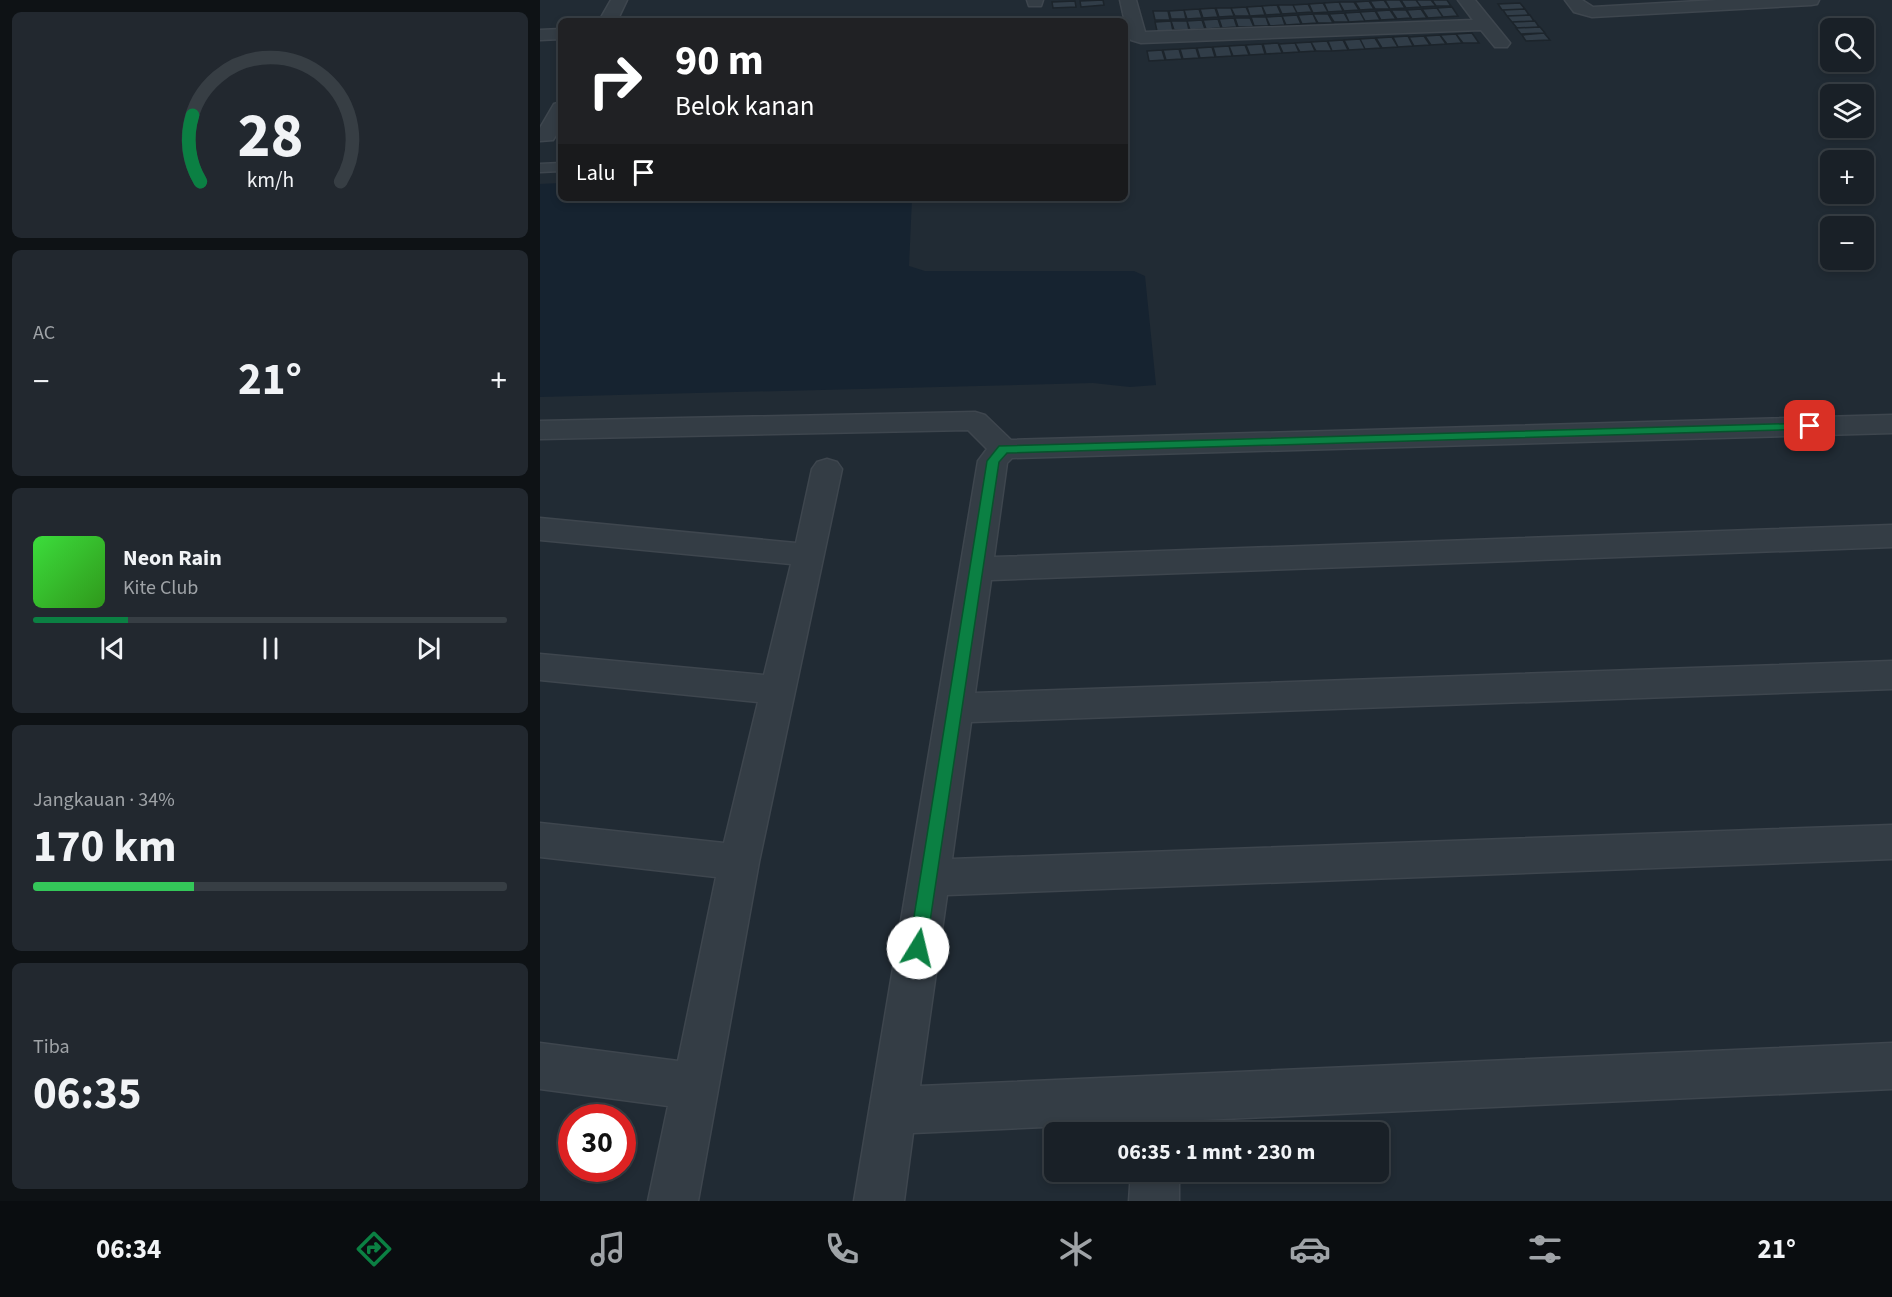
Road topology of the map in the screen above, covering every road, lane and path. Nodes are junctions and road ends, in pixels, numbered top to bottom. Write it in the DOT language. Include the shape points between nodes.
graph roads {
  1 [pos="619,0"];
  2 [pos="1128,0"];
  3 [pos="1466,0"];
  4 [pos="1573,0"];
  5 [pos="1811,0"];
  6 [pos="610,18"];
  7 [pos="1485,25"];
  8 [pos="558,34"];
  9 [pos="540,35"];
  10 [pos="1501,43"];
  11 [pos="558,114"];
  12 [pos="546,136"];
  13 [pos="558,167"];
  14 [pos="540,168"];
  15 [pos="1888,429"];
  16 [pos="540,430"];
  17 [pos="1004,449"];
  18 [pos="827,469"];
  19 [pos="540,529"];
  20 [pos="1892,536"];
  21 [pos="809,555"];
  22 [pos="976,569"];
  23 [pos="540,667"];
  24 [pos="1892,675"];
  25 [pos="778,690"];
  26 [pos="955,708"];
  27 [pos="540,840"];
  28 [pos="1892,842"];
  29 [pos="739,862"];
  30 [pos="928,878"];
  31 [pos="540,1066"];
  32 [pos="1892,1066"];
  33 [pos="695,1086"];
  34 [pos="892,1110"];
  35 [pos="1157,1116"];
  36 [pos="1155,1182"];
  37 [pos="673,1201"];
  38 [pos="879,1201"];
  39 [pos="1154,1201"];
  1 -- 6 [label="street"];
  2 -- 7 [label="street" via="1137,36 1141,38"];
  3 -- 7 [label="street"];
  4 -- 5 [label="street" via="1580,8 1592,12"];
  7 -- 10 [label="street"];
  8 -- 9 [label="street"];
  11 -- 12 [label="street"];
  13 -- 14 [label="lane"];
  15 -- 17 [label="street"];
  16 -- 17 [label="street" via="975,421"];
  17 -- 22 [label="street" via="993,461"];
  18 -- 21 [label="street"];
  19 -- 21 [label="street"];
  20 -- 22 [label="street"];
  21 -- 25 [label="street"];
  22 -- 26 [label="street"];
  23 -- 25 [label="street"];
  24 -- 26 [label="street"];
  25 -- 29 [label="street"];
  26 -- 30 [label="street"];
  27 -- 29 [label="street"];
  28 -- 30 [label="street"];
  29 -- 33 [label="street"];
  30 -- 34 [label="street"];
  31 -- 33 [label="street"];
  32 -- 35 [label="street"];
  33 -- 37 [label="street"];
  34 -- 35 [label="street"];
  34 -- 38 [label="street"];
  36 -- 39 [label="street"];
}
